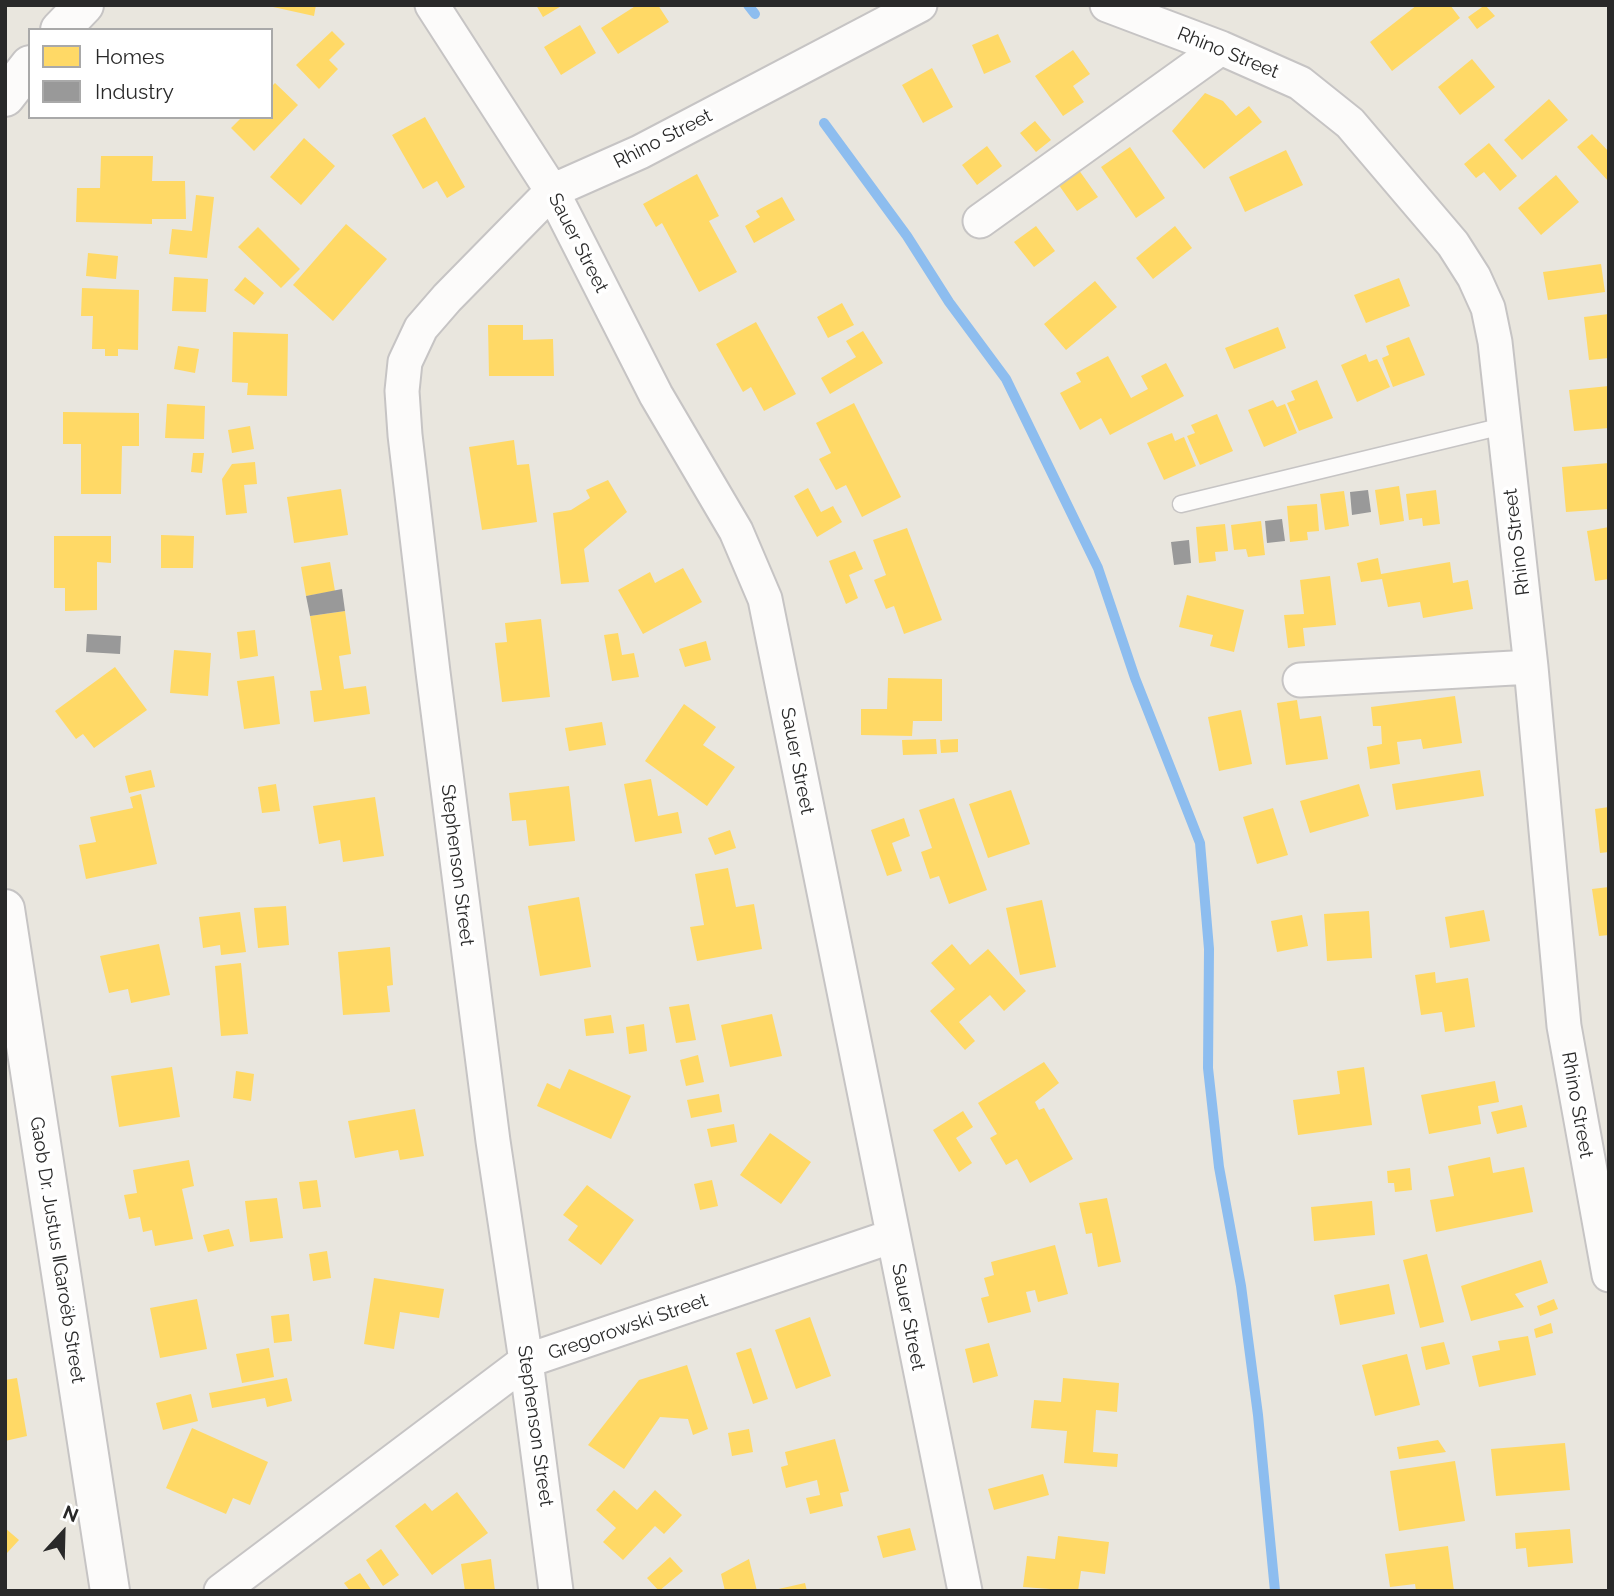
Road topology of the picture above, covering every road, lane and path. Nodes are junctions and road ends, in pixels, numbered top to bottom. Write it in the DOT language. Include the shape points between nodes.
graph roads {
  1 [pos="84,5"];
  2 [pos="432,5"];
  3 [pos="920,5"];
  4 [pos="1107,5"];
  5 [pos="62,28"];
  6 [pos="1221,48"];
  7 [pos="28,68"];
  8 [pos="5,97"];
  9 [pos="552,191"];
  10 [pos="980,221"];
  11 [pos="1503,426"];
  12 [pos="1181,504"];
  13 [pos="1531,667"];
  14 [pos="1300,680"];
  15 [pos="5,909"];
  16 [pos="893,1236"];
  17 [pos="1609,1275"];
  18 [pos="526,1361"];
  19 [pos="110,1591"];
  20 [pos="221,1591"];
  21 [pos="556,1591"];
  22 [pos="965,1591"];
  1 -- 5 [label="street"];
  2 -- 9 [label="street, Sauer Street"];
  3 -- 9 [label="street, Rhino Street" via="640,152"];
  4 -- 6 [label="street, Rhino Street"];
  6 -- 10 [label="street"];
  6 -- 11 [label="street, Rhino Street" via="1300,83 1350,123 1453,244 1488,308"];
  7 -- 8 [label="street"];
  9 -- 16 [label="street, Sauer Street" via="656,395 736,531 765,599"];
  9 -- 18 [label="street, Stephenson Street" via="421,328 405,362 402,391 440,728"];
  11 -- 12 [label="lane"];
  11 -- 13 [label="street, Rhino Street"];
  13 -- 14 [label="street"];
  13 -- 17 [label="street, Rhino Street" via="1564,1026"];
  15 -- 19 [label="street, Gaob Dr. Justus ǁGaroëb Street"];
  16 -- 18 [label="street, Gregorowski Street"];
  16 -- 22 [label="street, Sauer Street"];
  18 -- 20 [label="street, Gregorowski Street"];
  18 -- 21 [label="street, Stephenson Street"];
}
